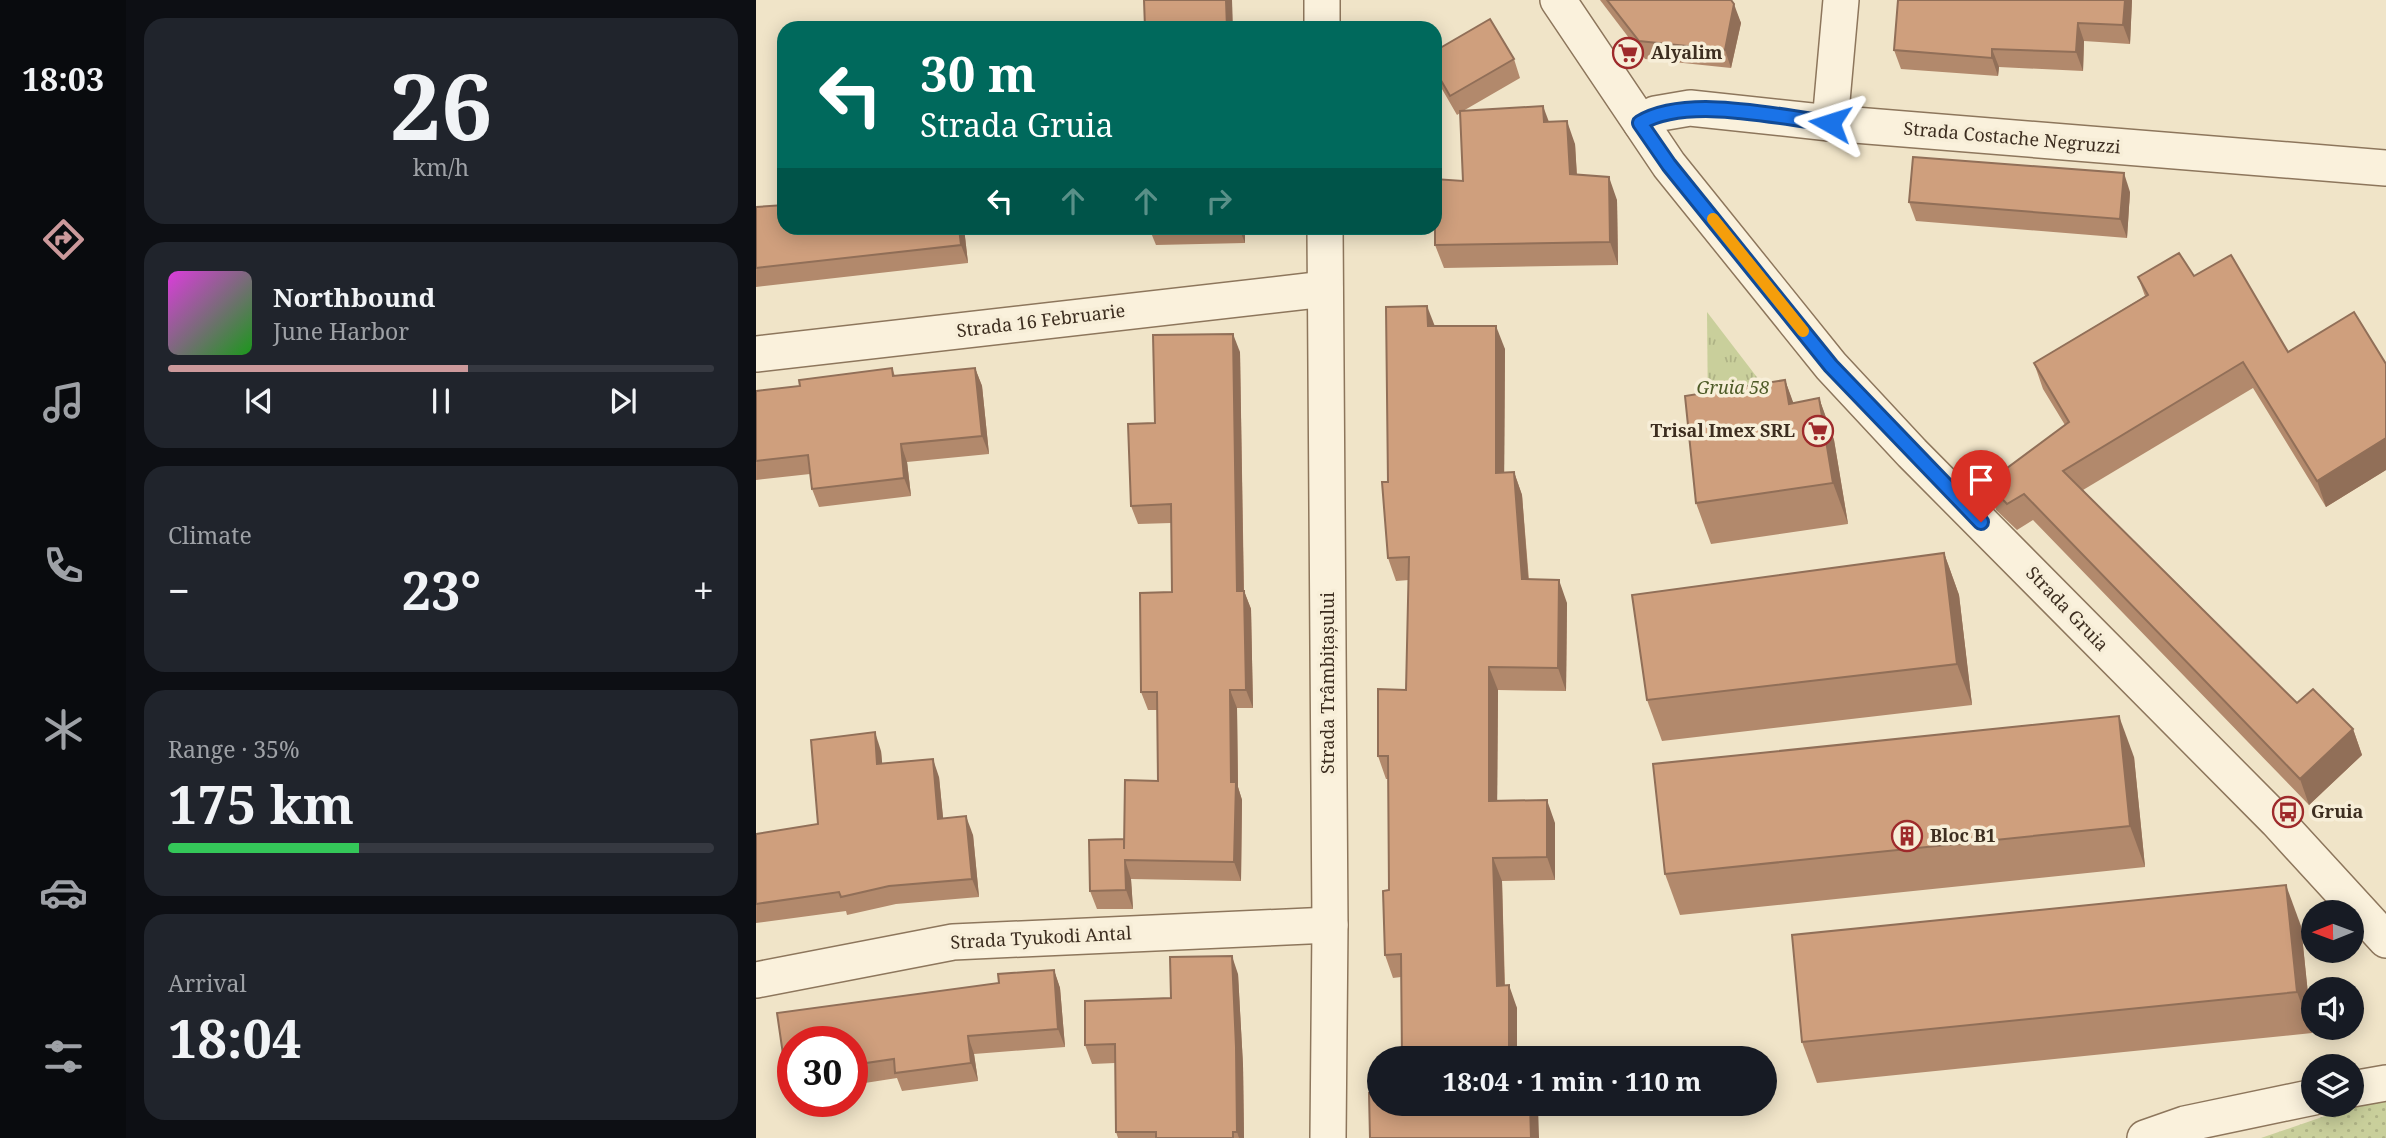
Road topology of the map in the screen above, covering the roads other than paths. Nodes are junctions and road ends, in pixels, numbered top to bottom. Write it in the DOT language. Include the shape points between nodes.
graph roads {
  1 [pos="1322,0"];
  2 [pos="1558,0"];
  3 [pos="1840,0"];
  4 [pos="1322,21"];
  5 [pos="1640,123"];
  6 [pos="1830,123"];
  7 [pos="2386,168"];
  8 [pos="1325,235"];
  9 [pos="1325,289"];
  10 [pos="756,354"];
  11 [pos="1329,925"];
  12 [pos="2386,940"];
  13 [pos="756,980"];
  14 [pos="2386,1083"];
  15 [pos="2364,1087"];
  16 [pos="2301,1100"];
  17 [pos="1328,1138"];
  18 [pos="2145,1138"];
  1 -- 4 [label="street"];
  2 -- 5 [label="street, Strada Gruia"];
  3 -- 6 [label="street"];
  5 -- 6 [label="street, Strada Costache Negruzzi" via="1655,114 1690,108"];
  5 -- 12 [label="street, Strada Gruia" via="1831,366 2277,821"];
  6 -- 7 [label="street, Strada Costache Negruzzi"];
  8 -- 9 [label="street, Strada Trâmbițașului"];
  9 -- 10 [label="street, Strada 16 Februarie"];
  9 -- 11 [label="street, Strada Trâmbițașului"];
  11 -- 13 [label="street, Strada Tyukodi Antal" via="953,942"];
  11 -- 17 [label="street, Strada Trâmbițașului"];
  14 -- 15 [label="street"];
  16 -- 18 [label="street"];
}
